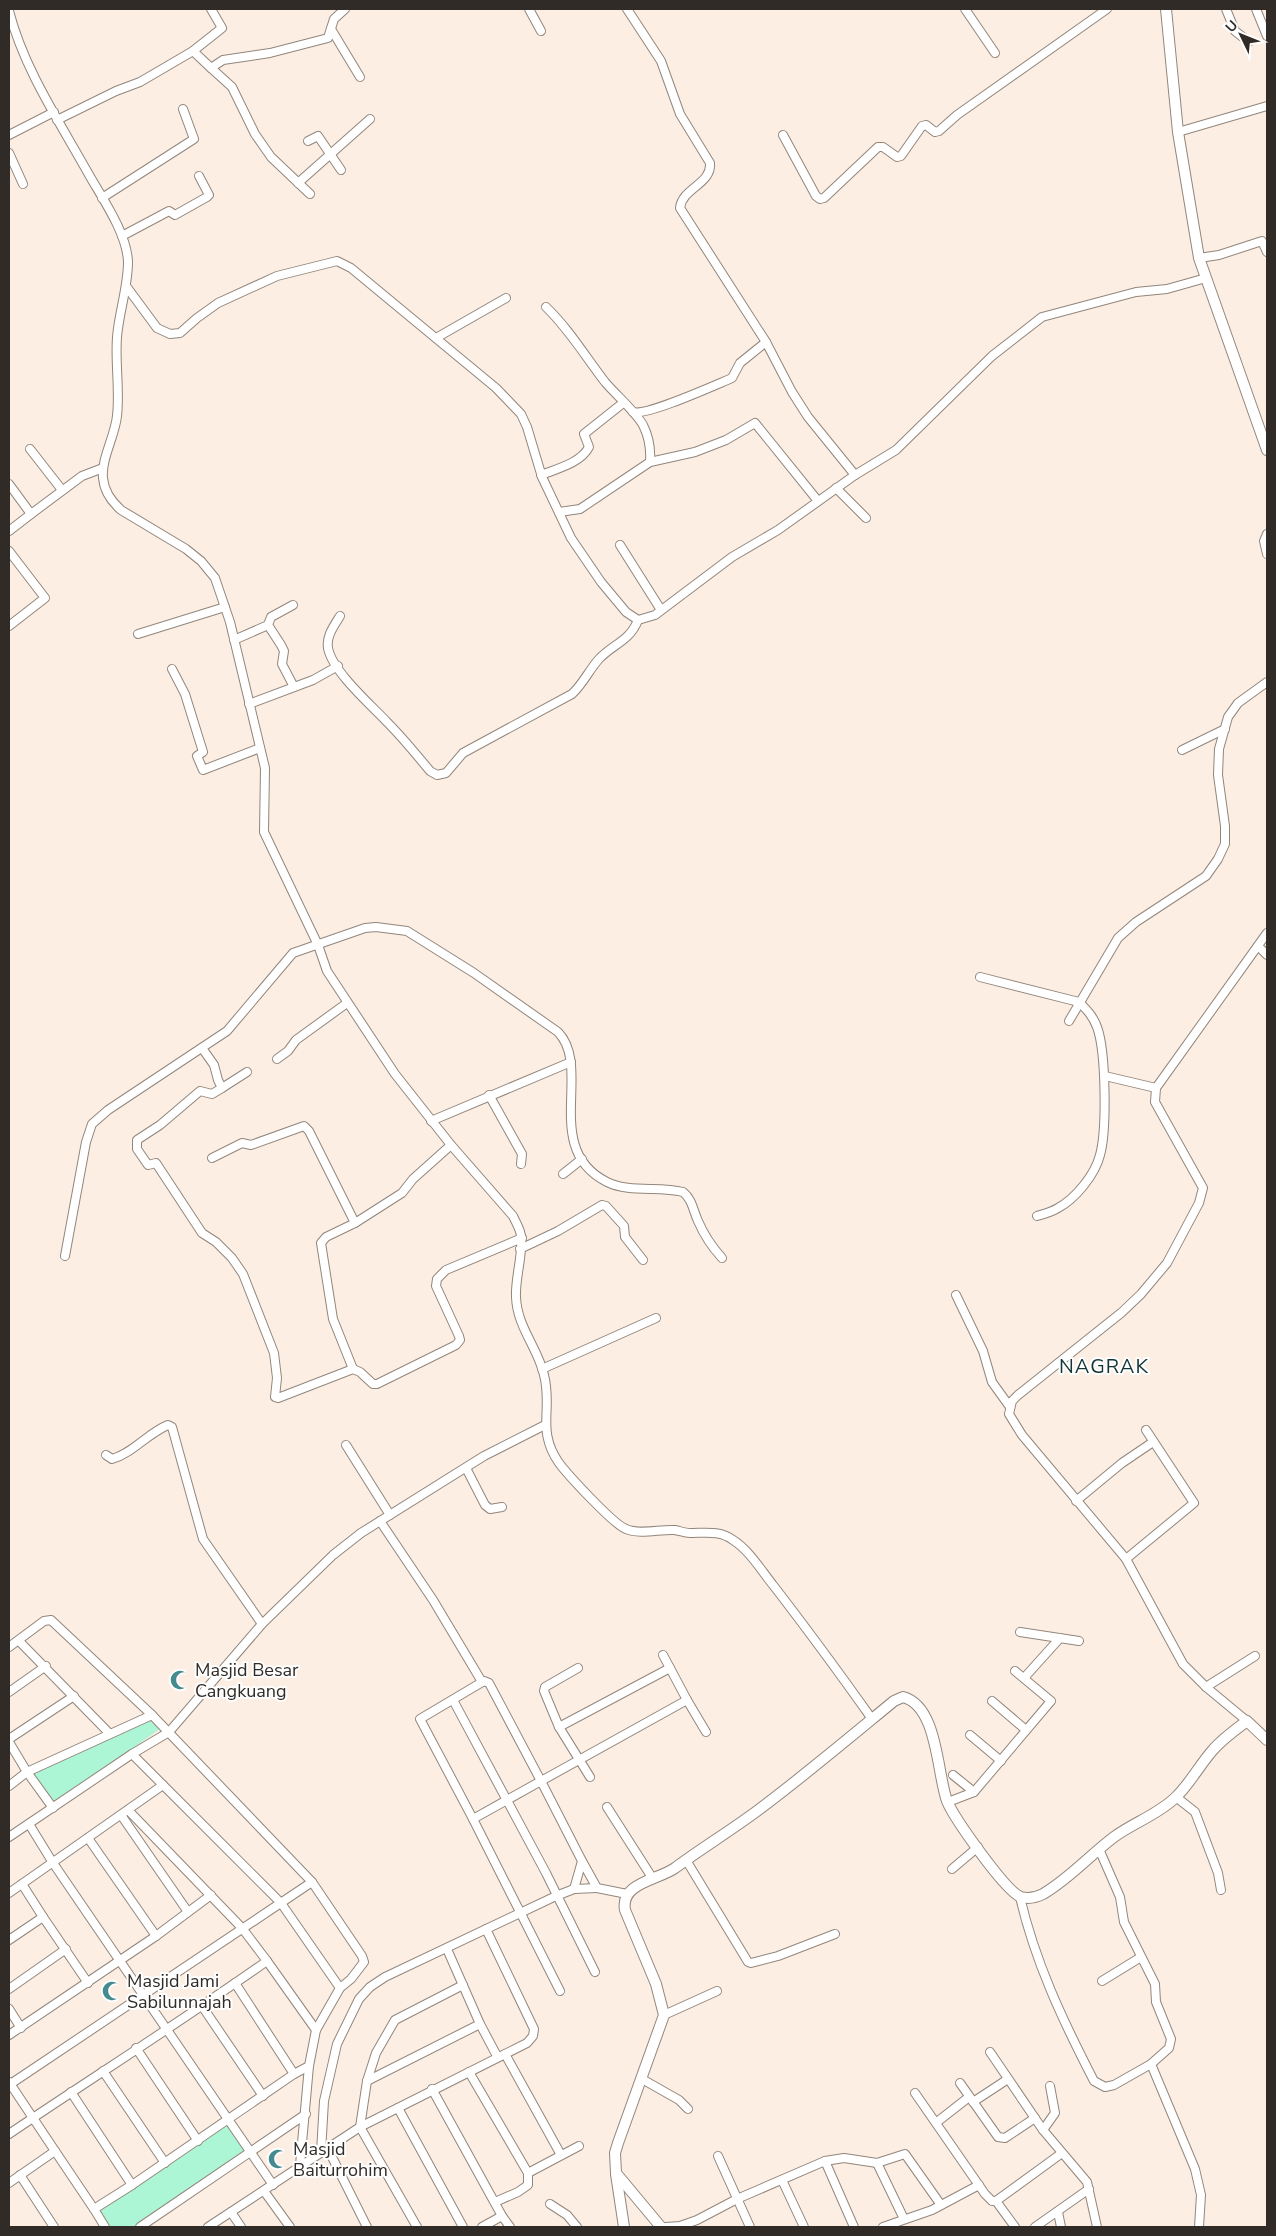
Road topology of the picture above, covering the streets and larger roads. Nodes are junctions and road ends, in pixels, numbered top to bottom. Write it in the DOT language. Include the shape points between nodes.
graph roads {
  1 [pos="211,9"];
  2 [pos="345,9"];
  3 [pos="529,9"];
  4 [pos="627,9"];
  5 [pos="965,9"];
  6 [pos="1107,9"];
  7 [pos="1166,9"];
  8 [pos="1226,9"];
  9 [pos="1256,9"];
  10 [pos="9,11"];
  11 [pos="331,30"];
  12 [pos="541,31"];
  13 [pos="1267,36"];
  14 [pos="1249,42"];
  15 [pos="192,51"];
  16 [pos="995,53"];
  17 [pos="211,68"];
  18 [pos="360,78"];
  19 [pos="1267,106"];
  20 [pos="184,109"];
  21 [pos="54,112"];
  22 [pos="370,119"];
  23 [pos="57,120"];
  24 [pos="1178,132"];
  25 [pos="9,135"];
  26 [pos="783,135"];
  27 [pos="308,140"];
  28 [pos="9,153"];
  29 [pos="329,155"];
  30 [pos="341,170"];
  31 [pos="199,176"];
  32 [pos="298,183"];
  33 [pos="23,184"];
  34 [pos="310,194"];
  35 [pos="102,198"];
  36 [pos="122,236"];
  37 [pos="1265,238"];
  38 [pos="1267,252"];
  39 [pos="1199,258"];
  40 [pos="1206,278"];
  41 [pos="126,286"];
  42 [pos="506,298"];
  43 [pos="546,307"];
  44 [pos="436,338"];
  45 [pos="766,342"];
  46 [pos="623,403"];
  47 [pos="633,412"];
  48 [pos="1266,444"];
  49 [pos="30,449"];
  50 [pos="650,462"];
  51 [pos="103,468"];
  52 [pos="541,474"];
  53 [pos="855,475"];
  54 [pos="9,484"];
  55 [pos="836,488"];
  56 [pos="62,490"];
  57 [pos="818,501"];
  58 [pos="559,512"];
  59 [pos="31,514"];
  60 [pos="866,518"];
  61 [pos="9,531"];
  62 [pos="1267,534"];
  63 [pos="620,545"];
  64 [pos="9,551"];
  65 [pos="1267,554"];
  66 [pos="293,605"];
  67 [pos="226,607"];
  68 [pos="661,610"];
  69 [pos="340,616"];
  70 [pos="638,620"];
  71 [pos="10,622"];
  72 [pos="268,625"];
  73 [pos="138,634"];
  74 [pos="234,640"];
  75 [pos="338,666"];
  76 [pos="172,669"];
  77 [pos="1267,682"];
  78 [pos="294,687"];
  79 [pos="249,704"];
  80 [pos="1225,729"];
  81 [pos="260,748"];
  82 [pos="1182,750"];
  83 [pos="1267,933"];
  84 [pos="318,945"];
  85 [pos="1258,946"];
  86 [pos="1267,955"];
  87 [pos="980,977"];
  88 [pos="1079,1002"];
  89 [pos="347,1003"];
  90 [pos="1069,1021"];
  91 [pos="202,1048"];
  92 [pos="277,1059"];
  93 [pos="570,1062"];
  94 [pos="247,1072"];
  95 [pos="1104,1076"];
  96 [pos="222,1088"];
  97 [pos="1156,1088"];
  98 [pos="489,1095"];
  99 [pos="432,1120"];
  100 [pos="451,1144"];
  101 [pos="212,1158"];
  102 [pos="582,1159"];
  103 [pos="521,1164"];
  104 [pos="563,1174"];
  105 [pos="1037,1216"];
  106 [pos="355,1223"];
  107 [pos="522,1238"];
  108 [pos="520,1249"];
  109 [pos="65,1256"];
  110 [pos="722,1258"];
  111 [pos="643,1260"];
  112 [pos="956,1295"];
  113 [pos="656,1318"];
  114 [pos="353,1369"];
  115 [pos="542,1369"];
  116 [pos="1010,1407"];
  117 [pos="545,1425"];
  118 [pos="1146,1430"];
  119 [pos="1153,1442"];
  120 [pos="346,1445"];
  121 [pos="106,1455"];
  122 [pos="466,1468"];
  123 [pos="1076,1500"];
  124 [pos="502,1507"];
  125 [pos="390,1515"];
  126 [pos="380,1521"];
  127 [pos="1126,1559"];
  128 [pos="262,1624"];
  129 [pos="1020,1632"];
  130 [pos="1060,1638"];
  131 [pos="19,1641"];
  132 [pos="1079,1641"];
  133 [pos="9,1647"];
  134 [pos="663,1655"];
  135 [pos="1255,1656"];
  136 [pos="46,1666"];
  137 [pos="578,1668"];
  138 [pos="670,1668"];
  139 [pos="1015,1671"];
  140 [pos="1024,1678"];
  141 [pos="482,1682"];
  142 [pos="1206,1687"];
  143 [pos="9,1692"];
  144 [pos="74,1696"];
  145 [pos="454,1700"];
  146 [pos="687,1700"];
  147 [pos="992,1701"];
  148 [pos="152,1716"];
  149 [pos="872,1719"];
  150 [pos="1247,1721"];
  151 [pos="560,1726"];
  152 [pos="1026,1730"];
  153 [pos="169,1732"];
  154 [pos="706,1732"];
  155 [pos="109,1733"];
  156 [pos="970,1735"];
  157 [pos="1267,1740"];
  158 [pos="9,1741"];
  159 [pos="132,1754"];
  160 [pos="579,1760"];
  161 [pos="1000,1761"];
  162 [pos="27,1772"];
  163 [pos="953,1775"];
  164 [pos="590,1777"];
  165 [pos="541,1781"];
  166 [pos="9,1786"];
  167 [pos="163,1786"];
  168 [pos="974,1792"];
  169 [pos="1176,1797"];
  170 [pos="508,1802"];
  171 [pos="948,1802"];
  172 [pos="607,1807"];
  173 [pos="53,1808"];
  174 [pos="125,1812"];
  175 [pos="473,1819"];
  176 [pos="29,1824"];
  177 [pos="9,1838"];
  178 [pos="88,1838"];
  179 [pos="978,1848"];
  180 [pos="1099,1849"];
  181 [pos="686,1860"];
  182 [pos="582,1861"];
  183 [pos="53,1863"];
  184 [pos="952,1870"];
  185 [pos="653,1879"];
  186 [pos="312,1882"];
  187 [pos="22,1884"];
  188 [pos="597,1888"];
  189 [pos="574,1889"];
  190 [pos="1221,1890"];
  191 [pos="9,1893"];
  192 [pos="626,1894"];
  193 [pos="211,1895"];
  194 [pos="556,1896"];
  195 [pos="1020,1897"];
  196 [pos="281,1903"];
  197 [pos="188,1912"];
  198 [pos="522,1913"];
  199 [pos="43,1917"];
  200 [pos="242,1928"];
  201 [pos="486,1928"];
  202 [pos="835,1934"];
  203 [pos="156,1936"];
  204 [pos="9,1940"];
  205 [pos="66,1949"];
  206 [pos="446,1949"];
  207 [pos="1141,1957"];
  208 [pos="121,1961"];
  209 [pos="267,1961"];
  210 [pos="594,1972"];
  211 [pos="1102,1981"];
  212 [pos="88,1983"];
  213 [pos="235,1983"];
  214 [pos="463,1984"];
  215 [pos="340,1988"];
  216 [pos="9,1989"];
  217 [pos="560,1991"];
  218 [pos="717,1991"];
  219 [pos="144,1995"];
  220 [pos="202,2006"];
  221 [pos="9,2009"];
  222 [pos="664,2015"];
  223 [pos="480,2024"];
  224 [pos="21,2028"];
  225 [pos="316,2030"];
  226 [pos="167,2031"];
  227 [pos="9,2035"];
  228 [pos="136,2048"];
  229 [pos="990,2052"];
  230 [pos="501,2055"];
  231 [pos="1151,2064"];
  232 [pos="309,2066"];
  233 [pos="103,2071"];
  234 [pos="469,2072"];
  235 [pos="294,2074"];
  236 [pos="642,2079"];
  237 [pos="1008,2079"];
  238 [pos="367,2081"];
  239 [pos="9,2083"];
  240 [pos="960,2083"];
  241 [pos="1050,2086"];
  242 [pos="432,2089"];
  243 [pos="71,2092"];
  244 [pos="915,2092"];
  245 [pos="263,2096"];
  246 [pos="971,2100"];
  247 [pos="398,2108"];
  248 [pos="688,2109"];
  249 [pos="306,2114"];
  250 [pos="33,2117"];
  251 [pos="1035,2118"];
  252 [pos="229,2120"];
  253 [pos="937,2122"];
  254 [pos="360,2127"];
  255 [pos="1043,2130"];
  256 [pos="9,2134"];
  257 [pos="198,2141"];
  258 [pos="579,2146"];
  259 [pos="55,2151"];
  260 [pos="251,2152"];
  261 [pos="321,2152"];
  262 [pos="1062,2153"];
  263 [pos="560,2155"];
  264 [pos="718,2156"];
  265 [pos="825,2161"];
  266 [pos="877,2162"];
  267 [pos="165,2163"];
  268 [pos="301,2165"];
  269 [pos="528,2173"];
  270 [pos="616,2173"];
  271 [pos="20,2175"];
  272 [pos="782,2180"];
  273 [pos="9,2183"];
  274 [pos="273,2185"];
  275 [pos="979,2185"];
  276 [pos="132,2186"];
  277 [pos="1089,2189"];
  278 [pos="264,2191"];
  279 [pos="737,2199"];
  280 [pos="996,2201"];
  281 [pos="494,2202"];
  282 [pos="550,2204"];
  283 [pos="941,2205"];
  284 [pos="94,2209"];
  285 [pos="231,2212"];
  286 [pos="1058,2212"];
  287 [pos="502,2216"];
  288 [pos="904,2219"];
  289 [pos="698,2223"];
  290 [pos="54,2227"];
  291 [pos="105,2227"];
  292 [pos="140,2227"];
  293 [pos="208,2227"];
  294 [pos="241,2227"];
  295 [pos="290,2227"];
  296 [pos="366,2227"];
  297 [pos="417,2227"];
  298 [pos="463,2227"];
  299 [pos="482,2227"];
  300 [pos="510,2227"];
  301 [pos="577,2227"];
  302 [pos="624,2227"];
  303 [pos="661,2227"];
  304 [pos="666,2227"];
  305 [pos="750,2227"];
  306 [pos="804,2227"];
  307 [pos="854,2227"];
  308 [pos="883,2227"];
  309 [pos="1016,2227"];
  310 [pos="1035,2227"];
  311 [pos="1061,2227"];
  312 [pos="1097,2227"];
  313 [pos="1198,2227"];
  1 -- 15 [label="street" via="222,28"];
  2 -- 11 [label="street" via="334,19"];
  3 -- 12 [label="street"];
  4 -- 45 [label="street" via="661,61 680,114 710,164 708,174 681,201 680,208"];
  5 -- 16 [label="street"];
  6 -- 26 [label="street" via="938,132 922,126 901,156 878,147 824,198 816,196"];
  7 -- 24 [label="street"];
  8 -- 14 [label="street" via="1235,31"];
  9 -- 13 [label="street"];
  10 -- 21 [label="street" via="15,34"];
  11 -- 17 [label="street" via="328,38 270,53 223,60"];
  11 -- 18 [label="street"];
  15 -- 17 [label="street"];
  15 -- 23 [label="street" via="140,82"];
  17 -- 32 [label="street" via="232,87 255,134"];
  19 -- 24 [label="street"];
  20 -- 35 [label="street" via="194,140"];
  21 -- 23 [label="street"];
  21 -- 25 [label="street"];
  22 -- 29 [label="street"];
  23 -- 35 [label="street"];
  24 -- 39 [label="street"];
  27 -- 29 [label="street" via="318,136"];
  28 -- 33 [label="street"];
  29 -- 30 [label="street"];
  29 -- 32 [label="street"];
  31 -- 36 [label="street" via="209,194 207,197 175,214 169,211"];
  32 -- 34 [label="street"];
  35 -- 36 [label="street"];
  36 -- 41 [label="street" via="127,250"];
  37 -- 38 [label="street"];
  37 -- 39 [label="street" via="1218,255"];
  39 -- 40 [label="street"];
  40 -- 48 [label="street"];
  40 -- 53 [label="street" via="1167,289 1136,292 1042,317 992,356 896,450"];
  41 -- 44 [label="street" via="157,328 170,334 180,333 218,303 255,284 337,261 351,268"];
  41 -- 51 [label="street" via="117,338 117,416"];
  42 -- 44 [label="street"];
  43 -- 46 [label="street" via="569,331"];
  44 -- 52 [label="street" via="496,388 521,414"];
  45 -- 47 [label="street" via="740,363 732,378 654,409 639,414"];
  45 -- 53 [label="street" via="808,417"];
  46 -- 47 [label="street"];
  46 -- 52 [label="street" via="584,434 589,447 584,453"];
  47 -- 50 [label="street" via="648,438"];
  49 -- 56 [label="street"];
  50 -- 57 [label="street" via="695,452 726,440 755,423"];
  50 -- 58 [label="street" via="580,509"];
  51 -- 56 [label="street" via="82,476"];
  51 -- 67 [label="street" via="105,487 113,503 201,561 215,578"];
  52 -- 58 [label="street"];
  53 -- 55 [label="street"];
  54 -- 59 [label="street"];
  55 -- 57 [label="street"];
  55 -- 60 [label="street"];
  56 -- 59 [label="street"];
  57 -- 68 [label="street" via="732,557"];
  58 -- 70 [label="street" via="592,570 626,612"];
  59 -- 61 [label="street"];
  62 -- 65 [label="street" via="1264,541"];
  63 -- 68 [label="street"];
  64 -- 71 [label="street" via="45,598"];
  66 -- 72 [label="street" via="271,617"];
  67 -- 73 [label="street"];
  67 -- 74 [label="street"];
  68 -- 70 [label="street" via="645,620"];
  69 -- 75 [label="street" via="328,641 330,653"];
  70 -- 75 [label="street" via="634,631 599,659 572,694 463,753 442,775 430,771 357,692"];
  72 -- 74 [label="street"];
  72 -- 78 [label="street" via="284,651 282,664"];
  74 -- 79 [label="street"];
  75 -- 78 [label="street"];
  76 -- 81 [label="street" via="185,694 203,752 198,756 203,770"];
  77 -- 80 [label="street" via="1238,703 1228,717"];
  78 -- 79 [label="street"];
  79 -- 81 [label="street"];
  80 -- 82 [label="street"];
  80 -- 88 [label="street" via="1219,749 1218,775 1225,844 1218,859 1206,876 1136,922 1118,938"];
  81 -- 84 [label="street" via="265,768 264,832"];
  83 -- 85 [label="street"];
  84 -- 89 [label="street" via="327,971"];
  84 -- 91 [label="street" via="293,953 236,1022"];
  84 -- 93 [label="street" via="365,928 407,931 474,972 558,1032 564,1038"];
  85 -- 86 [label="street"];
  85 -- 97 [label="street"];
  87 -- 88 [label="street"];
  88 -- 90 [label="street"];
  88 -- 95 [label="street" via="1098,1028"];
  89 -- 92 [label="street" via="296,1040"];
  89 -- 99 [label="street"];
  91 -- 96 [label="street" via="214,1065"];
  91 -- 109 [label="street" via="92,1124"];
  93 -- 98 [label="street"];
  93 -- 102 [label="street" via="571,1129"];
  94 -- 96 [label="street"];
  95 -- 97 [label="street"];
  95 -- 105 [label="street" via="1100,1156 1089,1177 1071,1199 1058,1209"];
  96 -- 114 [label="street" via="212,1094 200,1091 137,1140 137,1149 148,1165 156,1163 202,1233 221,1247 243,1274 274,1353 275,1397"];
  97 -- 116 [label="street" via="1155,1102 1203,1188 1199,1203 1167,1263 1141,1294 1012,1400"];
  98 -- 99 [label="street"];
  98 -- 103 [label="street" via="522,1154"];
  99 -- 100 [label="street"];
  100 -- 106 [label="street" via="402,1193"];
  100 -- 107 [label="street" via="513,1216"];
  101 -- 106 [label="street" via="242,1143 251,1145 304,1126 309,1130"];
  102 -- 104 [label="street"];
  102 -- 110 [label="street" via="599,1177 620,1186 683,1192 712,1247"];
  106 -- 114 [label="street" via="326,1237 321,1243 333,1319"];
  107 -- 108 [label="street"];
  107 -- 114 [label="street" via="446,1270 436,1279 436,1286 459,1336 456,1345 377,1384"];
  108 -- 111 [label="street" via="602,1205 622,1222 625,1237"];
  108 -- 115 [label="street" via="517,1307 523,1331"];
  112 -- 116 [label="street" via="983,1351 992,1382"];
  113 -- 115 [label="street"];
  115 -- 117 [label="street" via="547,1396"];
  116 -- 123 [label="street" via="1012,1419 1022,1435"];
  117 -- 122 [label="street"];
  117 -- 149 [label="street" via="548,1442 559,1463 625,1529 707,1531 725,1535 739,1544 802,1622"];
  118 -- 119 [label="street"];
  119 -- 123 [label="street"];
  119 -- 127 [label="street" via="1194,1503"];
  120 -- 125 [label="street"];
  121 -- 128 [label="street" via="112,1459 120,1457 160,1429 168,1425 172,1427 203,1539"];
  122 -- 124 [label="street" via="485,1505 490,1509"];
  122 -- 125 [label="street"];
  123 -- 127 [label="street"];
  125 -- 126 [label="street"];
  126 -- 128 [label="street" via="333,1555"];
  126 -- 141 [label="street"];
  127 -- 142 [label="street" via="1183,1664"];
  128 -- 153 [label="street"];
  129 -- 130 [label="street"];
  130 -- 132 [label="street"];
  130 -- 140 [label="street"];
  131 -- 133 [label="street"];
  131 -- 136 [label="street"];
  131 -- 148 [label="street" via="44,1621 51,1620"];
  134 -- 138 [label="street"];
  135 -- 142 [label="street"];
  136 -- 143 [label="street"];
  136 -- 144 [label="street"];
  137 -- 151 [label="street" via="544,1689"];
  138 -- 146 [label="street"];
  138 -- 151 [label="street"];
  139 -- 140 [label="street"];
  140 -- 152 [label="street" via="1051,1700"];
  141 -- 145 [label="street"];
  141 -- 165 [label="street" via="489,1683"];
  142 -- 150 [label="street"];
  144 -- 155 [label="street"];
  144 -- 158 [label="street"];
  145 -- 170 [label="street"];
  145 -- 175 [label="street" via="422,1716 420,1722"];
  146 -- 154 [label="street"];
  146 -- 160 [label="street"];
  147 -- 152 [label="street"];
  148 -- 153 [label="street"];
  148 -- 155 [label="street"];
  149 -- 171 [label="street" via="900,1698 906,1698 917,1706 932,1735"];
  149 -- 181 [label="street" via="819,1764"];
  150 -- 157 [label="street"];
  150 -- 169 [label="street" via="1213,1750"];
  151 -- 160 [label="street"];
  152 -- 161 [label="street"];
  153 -- 159 [label="street"];
  153 -- 186 [label="street"];
  155 -- 162 [label="street"];
  156 -- 161 [label="street"];
  158 -- 162 [label="street"];
  159 -- 167 [label="street"];
  159 -- 173 [label="street"];
  160 -- 164 [label="street"];
  160 -- 165 [label="street"];
  161 -- 168 [label="street"];
  162 -- 166 [label="street"];
  162 -- 173 [label="street"];
  163 -- 168 [label="street"];
  165 -- 170 [label="street"];
  165 -- 182 [label="street"];
  167 -- 174 [label="street"];
  167 -- 196 [label="street"];
  168 -- 171 [label="street"];
  169 -- 180 [label="street"];
  169 -- 190 [label="street" via="1195,1812 1218,1873"];
  170 -- 175 [label="street"];
  170 -- 194 [label="street"];
  171 -- 179 [label="street"];
  172 -- 185 [label="street"];
  173 -- 176 [label="street"];
  174 -- 178 [label="street"];
  174 -- 193 [label="street"];
  174 -- 197 [label="street"];
  175 -- 198 [label="street"];
  176 -- 177 [label="street"];
  176 -- 183 [label="street"];
  178 -- 183 [label="street"];
  178 -- 203 [label="street"];
  179 -- 184 [label="street"];
  179 -- 195 [label="street"];
  180 -- 195 [label="street" via="1042,1895"];
  180 -- 207 [label="street" via="1119,1895 1124,1922"];
  181 -- 185 [label="street"];
  181 -- 202 [label="street" via="748,1962 778,1956"];
  182 -- 188 [label="street"];
  182 -- 189 [label="street"];
  183 -- 187 [label="street"];
  183 -- 208 [label="street"];
  185 -- 192 [label="street"];
  186 -- 196 [label="street"];
  186 -- 215 [label="street" via="364,1959 361,1967"];
  187 -- 191 [label="street"];
  187 -- 199 [label="street"];
  188 -- 189 [label="street"];
  188 -- 192 [label="street"];
  189 -- 194 [label="street"];
  192 -- 222 [label="street" via="625,1910 656,1984"];
  193 -- 197 [label="street"];
  193 -- 200 [label="street"];
  194 -- 198 [label="street"];
  194 -- 210 [label="street"];
  195 -- 231 [label="street" via="1028,1933 1045,1980 1094,2081 1105,2087 1114,2085"];
  196 -- 200 [label="street"];
  196 -- 215 [label="street"];
  197 -- 203 [label="street"];
  198 -- 201 [label="street"];
  198 -- 217 [label="street"];
  199 -- 204 [label="street"];
  199 -- 205 [label="street"];
  200 -- 209 [label="street"];
  200 -- 219 [label="street"];
  201 -- 206 [label="street"];
  201 -- 230 [label="street" via="534,2029 527,2043"];
  203 -- 208 [label="street"];
  205 -- 212 [label="street"];
  205 -- 216 [label="street"];
  206 -- 214 [label="street"];
  206 -- 261 [label="street" via="385,1977 359,1999 337,2044 324,2101"];
  207 -- 211 [label="street"];
  207 -- 231 [label="street" via="1155,1984 1156,2002 1171,2043"];
  208 -- 212 [label="street"];
  208 -- 219 [label="street"];
  209 -- 213 [label="street"];
  209 -- 225 [label="street"];
  212 -- 224 [label="street"];
  213 -- 220 [label="street"];
  213 -- 235 [label="street"];
  214 -- 223 [label="street"];
  214 -- 238 [label="street" via="395,2020 376,2053"];
  215 -- 225 [label="street"];
  218 -- 222 [label="street"];
  219 -- 226 [label="street"];
  219 -- 239 [label="street"];
  220 -- 226 [label="street"];
  220 -- 245 [label="street"];
  221 -- 224 [label="street"];
  222 -- 236 [label="street"];
  223 -- 230 [label="street"];
  223 -- 238 [label="street"];
  224 -- 227 [label="street"];
  225 -- 232 [label="street"];
  226 -- 228 [label="street"];
  226 -- 252 [label="street"];
  228 -- 233 [label="street"];
  228 -- 257 [label="street"];
  229 -- 237 [label="street"];
  230 -- 234 [label="street"];
  230 -- 263 [label="street"];
  231 -- 313 [label="street" via="1195,2169 1201,2195"];
  232 -- 235 [label="street"];
  232 -- 249 [label="street"];
  233 -- 243 [label="street"];
  233 -- 267 [label="street"];
  234 -- 242 [label="street"];
  234 -- 269 [label="street"];
  235 -- 245 [label="street"];
  236 -- 248 [label="street" via="679,2100"];
  236 -- 270 [label="street" via="615,2153"];
  237 -- 246 [label="street"];
  237 -- 251 [label="street"];
  238 -- 254 [label="street"];
  239 -- 250 [label="street"];
  240 -- 246 [label="street"];
  241 -- 255 [label="street" via="1056,2113"];
  242 -- 247 [label="street"];
  242 -- 281 [label="street"];
  243 -- 250 [label="street"];
  243 -- 276 [label="street"];
  244 -- 253 [label="street"];
  245 -- 252 [label="street"];
  246 -- 251 [label="street" via="1001,2138"];
  246 -- 253 [label="street"];
  247 -- 254 [label="street"];
  247 -- 298 [label="street"];
  249 -- 260 [label="street"];
  249 -- 268 [label="street"];
  250 -- 256 [label="street"];
  250 -- 259 [label="street"];
  251 -- 255 [label="street"];
  252 -- 257 [label="street"];
  252 -- 260 [label="street"];
  253 -- 275 [label="street"];
  254 -- 261 [label="street"];
  254 -- 297 [label="street"];
  255 -- 262 [label="street"];
  257 -- 267 [label="street"];
  258 -- 263 [label="street"];
  259 -- 271 [label="street"];
  259 -- 284 [label="street"];
  260 -- 274 [label="street"];
  260 -- 292 [label="street"];
  261 -- 268 [label="street"];
  261 -- 296 [label="street"];
  262 -- 277 [label="street" via="1087,2182"];
  262 -- 280 [label="street"];
  263 -- 269 [label="street"];
  264 -- 279 [label="street"];
  265 -- 266 [label="street" via="844,2158"];
  265 -- 272 [label="street"];
  265 -- 307 [label="street"];
  266 -- 283 [label="street" via="907,2155"];
  266 -- 288 [label="street"];
  267 -- 276 [label="street"];
  268 -- 274 [label="street"];
  269 -- 281 [label="street" via="528,2185"];
  270 -- 302 [label="street"];
  270 -- 303 [label="street"];
  271 -- 273 [label="street"];
  271 -- 290 [label="street"];
  272 -- 279 [label="street"];
  272 -- 306 [label="street"];
  274 -- 278 [label="street"];
  275 -- 280 [label="street" via="989,2199"];
  275 -- 283 [label="street"];
  276 -- 284 [label="street"];
  277 -- 286 [label="street"];
  277 -- 312 [label="street"];
  278 -- 285 [label="street"];
  278 -- 295 [label="street"];
  279 -- 289 [label="street"];
  279 -- 305 [label="street"];
  280 -- 309 [label="street"];
  281 -- 287 [label="street"];
  282 -- 301 [label="street"];
  283 -- 288 [label="street"];
  284 -- 291 [label="street"];
  285 -- 293 [label="street"];
  285 -- 294 [label="street"];
  286 -- 310 [label="street"];
  286 -- 311 [label="street"];
  287 -- 299 [label="street"];
  287 -- 300 [label="street"];
  288 -- 308 [label="street"];
  289 -- 304 [label="street"];
}
